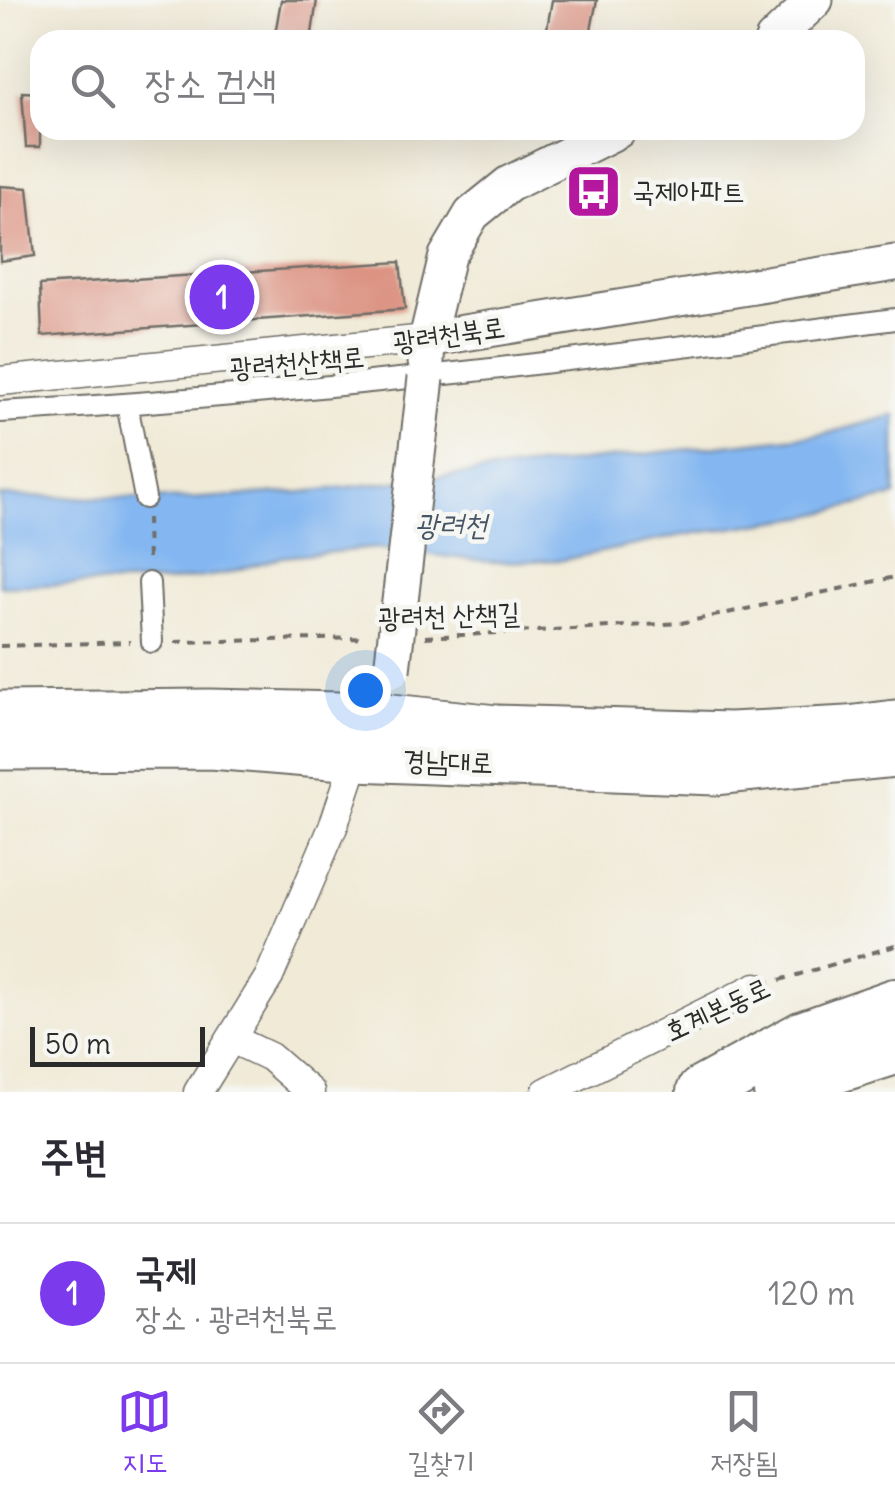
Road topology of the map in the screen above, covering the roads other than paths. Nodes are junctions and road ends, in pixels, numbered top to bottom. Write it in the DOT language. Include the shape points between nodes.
graph roads {
  1 [pos="815,0"];
  2 [pos="784,30"];
  3 [pos="598,140"];
  4 [pos="895,262"];
  5 [pos="895,319"];
  6 [pos="427,340"];
  7 [pos="426,378"];
  8 [pos="0,381"];
  9 [pos="127,404"];
  10 [pos="0,412"];
  11 [pos="146,498"];
  12 [pos="149,583"];
  13 [pos="152,642"];
  14 [pos="0,714"];
  15 [pos="382,716"];
  16 [pos="895,723"];
  17 [pos="0,747"];
  18 [pos="895,754"];
  19 [pos="356,758"];
  20 [pos="756,987"];
  21 [pos="895,1004"];
  22 [pos="895,1027"];
  23 [pos="232,1038"];
  24 [pos="895,1049"];
  25 [pos="198,1092"];
  26 [pos="310,1092"];
  27 [pos="546,1092"];
  28 [pos="702,1092"];
  29 [pos="718,1092"];
  30 [pos="779,1092"];
  1 -- 2 [label="street"];
  3 -- 6 [label="street" via="508,184 472,214 447,256"];
  4 -- 6 [label="street, 광려천북로"];
  5 -- 7 [label="street, 광려천산책로"];
  6 -- 7 [label="street"];
  6 -- 8 [label="street, 광려천북로"];
  7 -- 9 [label="street, 광려천산책로"];
  7 -- 15 [label="street, bridge"];
  9 -- 10 [label="street, 광려천산책로"];
  9 -- 11 [label="street"];
  12 -- 13 [label="street"];
  14 -- 15 [label="highway, 경남대로"];
  15 -- 16 [label="highway, 경남대로" via="496,728 730,735"];
  15 -- 19 [label="street"];
  17 -- 19 [label="highway, 경남대로" via="211,746"];
  18 -- 19 [label="highway, 경남대로" via="715,772"];
  19 -- 23 [label="street" via="269,976"];
  20 -- 27 [label="street, 호계본동로"];
  21 -- 28 [label="highway" via="804,1036"];
  22 -- 29 [label="highway"];
  23 -- 25 [label="street"];
  23 -- 26 [label="street" via="270,1057"];
  24 -- 30 [label="highway"];
}
